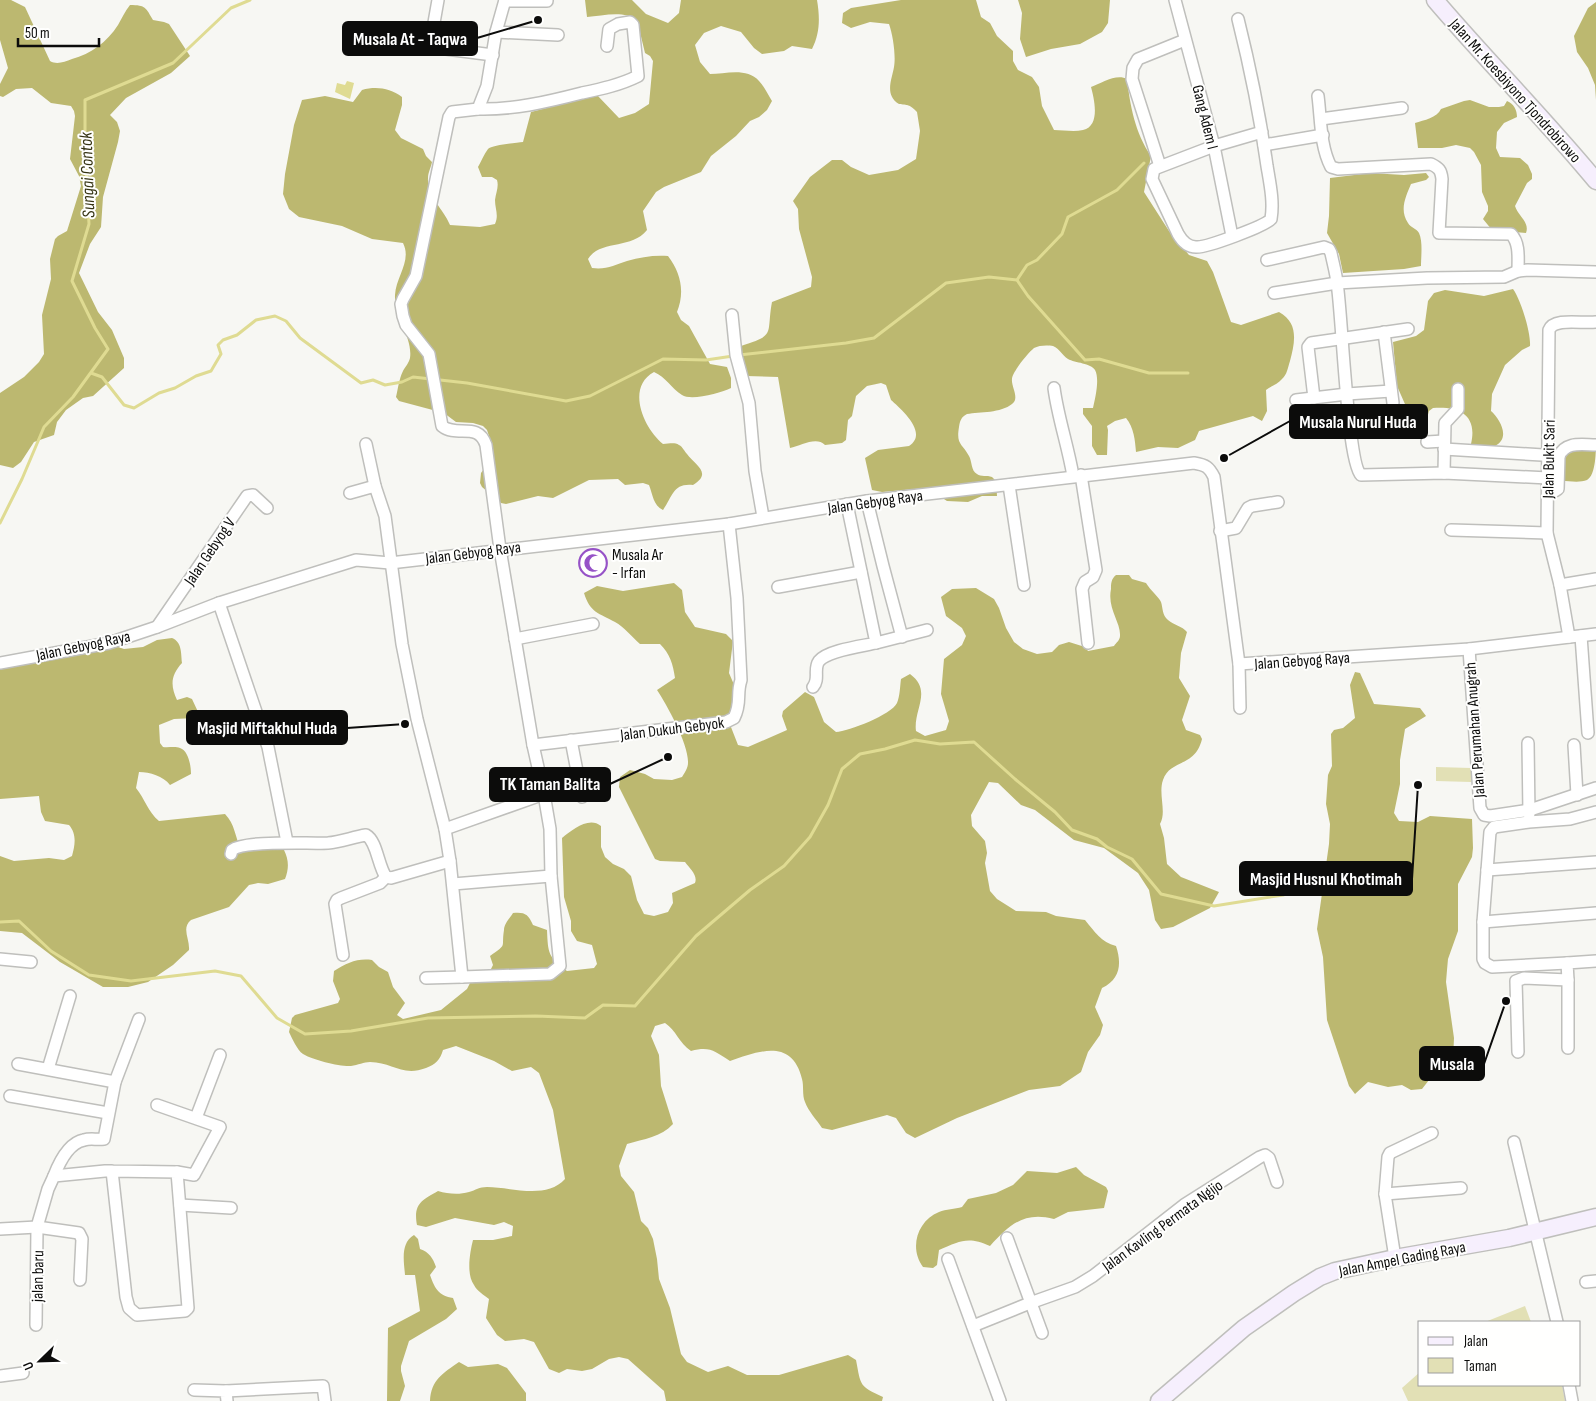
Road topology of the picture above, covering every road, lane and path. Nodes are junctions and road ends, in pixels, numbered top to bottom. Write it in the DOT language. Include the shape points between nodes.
graph roads {
  1 [pos="438,0"];
  2 [pos="1175,0"];
  3 [pos="1435,0"];
  4 [pos="505,1"];
  5 [pos="547,2"];
  6 [pos="1238,19"];
  7 [pos="496,32"];
  8 [pos="558,36"];
  9 [pos="1185,40"];
  10 [pos="606,46"];
  11 [pos="493,54"];
  12 [pos="1318,96"];
  13 [pos="1402,108"];
  14 [pos="478,109"];
  15 [pos="1321,119"];
  16 [pos="1262,132"];
  17 [pos="1323,135"];
  18 [pos="1264,145"];
  19 [pos="1214,146"];
  20 [pos="1160,166"];
  21 [pos="1596,180"];
  22 [pos="1232,236"];
  23 [pos="1267,260"];
  24 [pos="1518,271"];
  25 [pos="1596,272"];
  26 [pos="1337,284"];
  27 [pos="1274,293"];
  28 [pos="732,315"];
  29 [pos="1596,322"];
  30 [pos="1408,329"];
  31 [pos="1384,332"];
  32 [pos="1342,337"];
  33 [pos="1054,388"];
  34 [pos="1458,389"];
  35 [pos="1347,394"];
  36 [pos="1314,398"];
  37 [pos="1296,400"];
  38 [pos="1427,442"];
  39 [pos="366,444"];
  40 [pos="1444,445"];
  41 [pos="1596,445"];
  42 [pos="1554,456"];
  43 [pos="1444,473"];
  44 [pos="1077,475"];
  45 [pos="1548,478"];
  46 [pos="1008,485"];
  47 [pos="375,486"];
  48 [pos="1548,492"];
  49 [pos="350,493"];
  50 [pos="867,501"];
  51 [pos="1278,502"];
  52 [pos="847,504"];
  53 [pos="267,508"];
  54 [pos="763,517"];
  55 [pos="729,524"];
  56 [pos="1451,530"];
  57 [pos="1220,531"];
  58 [pos="1547,533"];
  59 [pos="500,549"];
  60 [pos="390,563"];
  61 [pos="861,572"];
  62 [pos="1596,580"];
  63 [pos="1024,585"];
  64 [pos="1560,585"];
  65 [pos="778,587"];
  66 [pos="219,603"];
  67 [pos="593,624"];
  68 [pos="157,627"];
  69 [pos="927,630"];
  70 [pos="1596,634"];
  71 [pos="902,636"];
  72 [pos="1575,636"];
  73 [pos="515,639"];
  74 [pos="875,639"];
  75 [pos="1088,643"];
  76 [pos="1469,649"];
  77 [pos="0,663"];
  78 [pos="1239,664"];
  79 [pos="814,687"];
  80 [pos="1240,708"];
  81 [pos="1588,733"];
  82 [pos="571,740"];
  83 [pos="1528,743"];
  84 [pos="533,745"];
  85 [pos="1574,745"];
  86 [pos="1596,788"];
  87 [pos="544,794"];
  88 [pos="1577,795"];
  89 [pos="582,797"];
  90 [pos="1530,810"];
  91 [pos="1596,812"];
  92 [pos="1529,822"];
  93 [pos="445,829"];
  94 [pos="287,842"];
  95 [pos="231,854"];
  96 [pos="450,861"];
  97 [pos="1596,862"];
  98 [pos="1487,870"];
  99 [pos="551,876"];
  100 [pos="386,877"];
  101 [pos="453,884"];
  102 [pos="1596,913"];
  103 [pos="1483,922"];
  104 [pos="343,954"];
  105 [pos="0,959"];
  106 [pos="1596,961"];
  107 [pos="31,962"];
  108 [pos="1568,963"];
  109 [pos="462,976"];
  110 [pos="426,978"];
  111 [pos="1568,980"];
  112 [pos="70,996"];
  113 [pos="140,1019"];
  114 [pos="1568,1048"];
  115 [pos="1518,1052"];
  116 [pos="220,1055"];
  117 [pos="18,1064"];
  118 [pos="48,1069"];
  119 [pos="115,1082"];
  120 [pos="10,1096"];
  121 [pos="157,1105"];
  122 [pos="108,1112"];
  123 [pos="196,1118"];
  124 [pos="1432,1133"];
  125 [pos="1514,1142"];
  126 [pos="112,1170"];
  127 [pos="177,1172"];
  128 [pos="54,1176"];
  129 [pos="1277,1182"];
  130 [pos="1461,1188"];
  131 [pos="1386,1194"];
  132 [pos="180,1205"];
  133 [pos="231,1208"];
  134 [pos="1596,1217"];
  135 [pos="37,1227"];
  136 [pos="0,1230"];
  137 [pos="1536,1231"];
  138 [pos="1007,1238"];
  139 [pos="1395,1258"];
  140 [pos="948,1259"];
  141 [pos="80,1280"];
  142 [pos="1030,1303"];
  143 [pos="1557,1321"];
  144 [pos="36,1326"];
  145 [pos="973,1326"];
  146 [pos="1042,1333"];
  147 [pos="23,1373"];
  148 [pos="0,1376"];
  149 [pos="1569,1386"];
  150 [pos="194,1390"];
  151 [pos="227,1396"];
  152 [pos="325,1401"];
  153 [pos="1000,1401"];
  154 [pos="1159,1401"];
  155 [pos="1572,1401"];
  1 -- 11 [label="street" via="432,34 435,43 446,49"];
  2 -- 9 [label="street, Gang Adem I"];
  3 -- 21 [label="main road, Jalan Mr. Koesbiyono Tjondrobirowo"];
  4 -- 5 [label="street"];
  4 -- 7 [label="street"];
  6 -- 16 [label="street"];
  7 -- 8 [label="street"];
  7 -- 11 [label="street"];
  9 -- 19 [label="street, Gang Adem I"];
  9 -- 20 [label="street" via="1138,59 1132,73"];
  10 -- 14 [label="street" via="608,29 618,24 633,24 638,76 615,86 542,103"];
  11 -- 14 [label="street" via="487,86"];
  12 -- 15 [label="street"];
  13 -- 15 [label="street"];
  14 -- 59 [label="street" via="452,112 449,117 416,276 401,304 406,325 430,354 442,426 446,430 477,432 483,438"];
  15 -- 17 [label="street"];
  16 -- 18 [label="street"];
  16 -- 19 [label="street"];
  17 -- 18 [label="street"];
  17 -- 24 [label="street" via="1327,159 1338,169 1431,164 1438,167 1442,179 1439,233 1511,234 1518,248"];
  18 -- 22 [label="street" via="1273,205 1271,219 1264,225"];
  19 -- 20 [label="street"];
  19 -- 22 [label="street, Gang Adem I"];
  20 -- 22 [label="street" via="1154,169 1152,179 1183,242 1197,248"];
  23 -- 26 [label="street" via="1324,247 1331,253"];
  24 -- 25 [label="street"];
  24 -- 26 [label="street" via="1504,277"];
  26 -- 27 [label="street"];
  26 -- 32 [label="street"];
  28 -- 54 [label="street" via="736,356 749,403"];
  29 -- 42 [label="street, Jalan Bukit Sari" via="1556,322 1549,330"];
  30 -- 31 [label="street"];
  31 -- 32 [label="street"];
  31 -- 35 [label="street" via="1392,397"];
  32 -- 35 [label="street"];
  32 -- 36 [label="street" via="1311,343 1308,347"];
  33 -- 44 [label="street" via="1058,414"];
  34 -- 40 [label="street" via="1458,409 1445,423"];
  35 -- 36 [label="street"];
  35 -- 43 [label="street" via="1359,474"];
  36 -- 37 [label="street"];
  38 -- 40 [label="street"];
  39 -- 47 [label="street"];
  40 -- 42 [label="street"];
  40 -- 43 [label="street"];
  41 -- 42 [label="street" via="1569,445"];
  42 -- 45 [label="street, Jalan Bukit Sari"];
  42 -- 48 [label="street" via="1558,489"];
  43 -- 45 [label="street"];
  44 -- 46 [label="street, Jalan Gebyog Raya"];
  44 -- 57 [label="street, Jalan Gebyog Raya" via="1205,464 1214,477"];
  44 -- 75 [label="street" via="1096,570 1082,589"];
  45 -- 48 [label="street, Jalan Bukit Sari"];
  46 -- 50 [label="street, Jalan Gebyog Raya"];
  46 -- 63 [label="street"];
  47 -- 49 [label="street"];
  47 -- 60 [label="street" via="385,516"];
  48 -- 58 [label="street, Jalan Bukit Sari"];
  50 -- 52 [label="street, Jalan Gebyog Raya"];
  50 -- 71 [label="street"];
  51 -- 57 [label="street" via="1252,506 1236,528"];
  52 -- 54 [label="street, Jalan Gebyog Raya"];
  52 -- 61 [label="street"];
  53 -- 68 [label="street, Jalan Gebyog V" via="257,496 247,496"];
  54 -- 55 [label="street, Jalan Gebyog Raya"];
  55 -- 59 [label="street, Jalan Gebyog Raya"];
  55 -- 82 [label="street, Jalan Dukuh Gebyok" via="741,680 739,706 734,718 726,722"];
  56 -- 58 [label="street"];
  57 -- 78 [label="street, Jalan Gebyog Raya"];
  58 -- 64 [label="street, Jalan Bukit Sari"];
  59 -- 60 [label="street, Jalan Gebyog Raya"];
  59 -- 73 [label="street"];
  60 -- 66 [label="street, Jalan Gebyog Raya" via="356,560"];
  60 -- 93 [label="street" via="417,719"];
  61 -- 65 [label="street"];
  61 -- 74 [label="street"];
  62 -- 64 [label="street"];
  64 -- 72 [label="street, Jalan Bukit Sari"];
  66 -- 68 [label="street, Jalan Gebyog Raya"];
  66 -- 94 [label="street" via="268,746"];
  67 -- 73 [label="street"];
  68 -- 77 [label="street, Jalan Gebyog Raya" via="109,643"];
  69 -- 71 [label="street"];
  70 -- 72 [label="street, Jalan Gebyog Raya"];
  71 -- 74 [label="street"];
  72 -- 76 [label="street, Jalan Gebyog Raya"];
  72 -- 81 [label="street, Jalan Bukit Sari"];
  73 -- 84 [label="street"];
  74 -- 79 [label="street" via="819,661"];
  76 -- 78 [label="street, Jalan Gebyog Raya"];
  76 -- 90 [label="street, Jalan Perumahan Anugrah" via="1480,808 1484,815 1490,816"];
  78 -- 80 [label="street"];
  82 -- 84 [label="street, Jalan Dukuh Gebyok"];
  82 -- 89 [label="street"];
  83 -- 90 [label="street"];
  84 -- 87 [label="street"];
  85 -- 88 [label="street"];
  86 -- 88 [label="street, Jalan Perumahan Anugrah"];
  87 -- 93 [label="street"];
  87 -- 99 [label="street" via="550,829"];
  88 -- 90 [label="street, Jalan Perumahan Anugrah"];
  90 -- 92 [label="street"];
  91 -- 92 [label="street" via="1570,819"];
  92 -- 98 [label="street" via="1494,827 1490,832"];
  93 -- 96 [label="street"];
  94 -- 95 [label="street" via="234,848"];
  94 -- 100 [label="street" via="330,842 366,835 372,840"];
  96 -- 100 [label="street"];
  96 -- 101 [label="street"];
  97 -- 98 [label="street"];
  98 -- 103 [label="street"];
  99 -- 101 [label="street"];
  99 -- 109 [label="street" via="560,966 550,974 537,976"];
  100 -- 104 [label="street" via="380,883 339,899 335,904"];
  101 -- 109 [label="street"];
  102 -- 103 [label="street"];
  103 -- 108 [label="street" via="1483,959 1492,968"];
  105 -- 107 [label="street"];
  106 -- 108 [label="street"];
  108 -- 111 [label="street"];
  109 -- 110 [label="street"];
  111 -- 114 [label="street"];
  111 -- 115 [label="street" via="1518,979 1515,985"];
  112 -- 118 [label="street"];
  113 -- 119 [label="street"];
  116 -- 123 [label="street"];
  117 -- 118 [label="street"];
  118 -- 119 [label="street"];
  119 -- 122 [label="street"];
  120 -- 122 [label="street"];
  121 -- 123 [label="street"];
  122 -- 128 [label="street, jalan baru" via="104,1139 81,1140 75,1144"];
  123 -- 127 [label="street" via="220,1127 194,1175"];
  124 -- 131 [label="street" via="1390,1153"];
  125 -- 137 [label="street"];
  126 -- 127 [label="street"];
  126 -- 128 [label="street"];
  126 -- 132 [label="street" via="126,1297 129,1308 137,1316 188,1308"];
  127 -- 132 [label="street"];
  128 -- 135 [label="street, jalan baru"];
  129 -- 142 [label="street, Jalan Kavling Permata Ngijo" via="1269,1158 1265,1155 1260,1157 1184,1205 1093,1276 1075,1287"];
  130 -- 131 [label="street"];
  131 -- 139 [label="street"];
  132 -- 133 [label="street"];
  134 -- 137 [label="main road, Jalan Ampel Gading Raya"];
  135 -- 136 [label="street"];
  135 -- 141 [label="street" via="79,1233"];
  135 -- 144 [label="street, jalan baru"];
  137 -- 139 [label="main road, Jalan Ampel Gading Raya"];
  137 -- 143 [label="street"];
  138 -- 142 [label="street"];
  139 -- 154 [label="main road, Jalan Ampel Gading Raya" via="1335,1271 1294,1293 1244,1328"];
  140 -- 145 [label="street"];
  142 -- 145 [label="street, Jalan Kavling Permata Ngijo"];
  142 -- 146 [label="street"];
  145 -- 153 [label="street"];
  147 -- 148 [label="street"];
  149 -- 155 [label="street"];
  150 -- 151 [label="street"];
  151 -- 152 [label="street" via="323,1386"];
}
